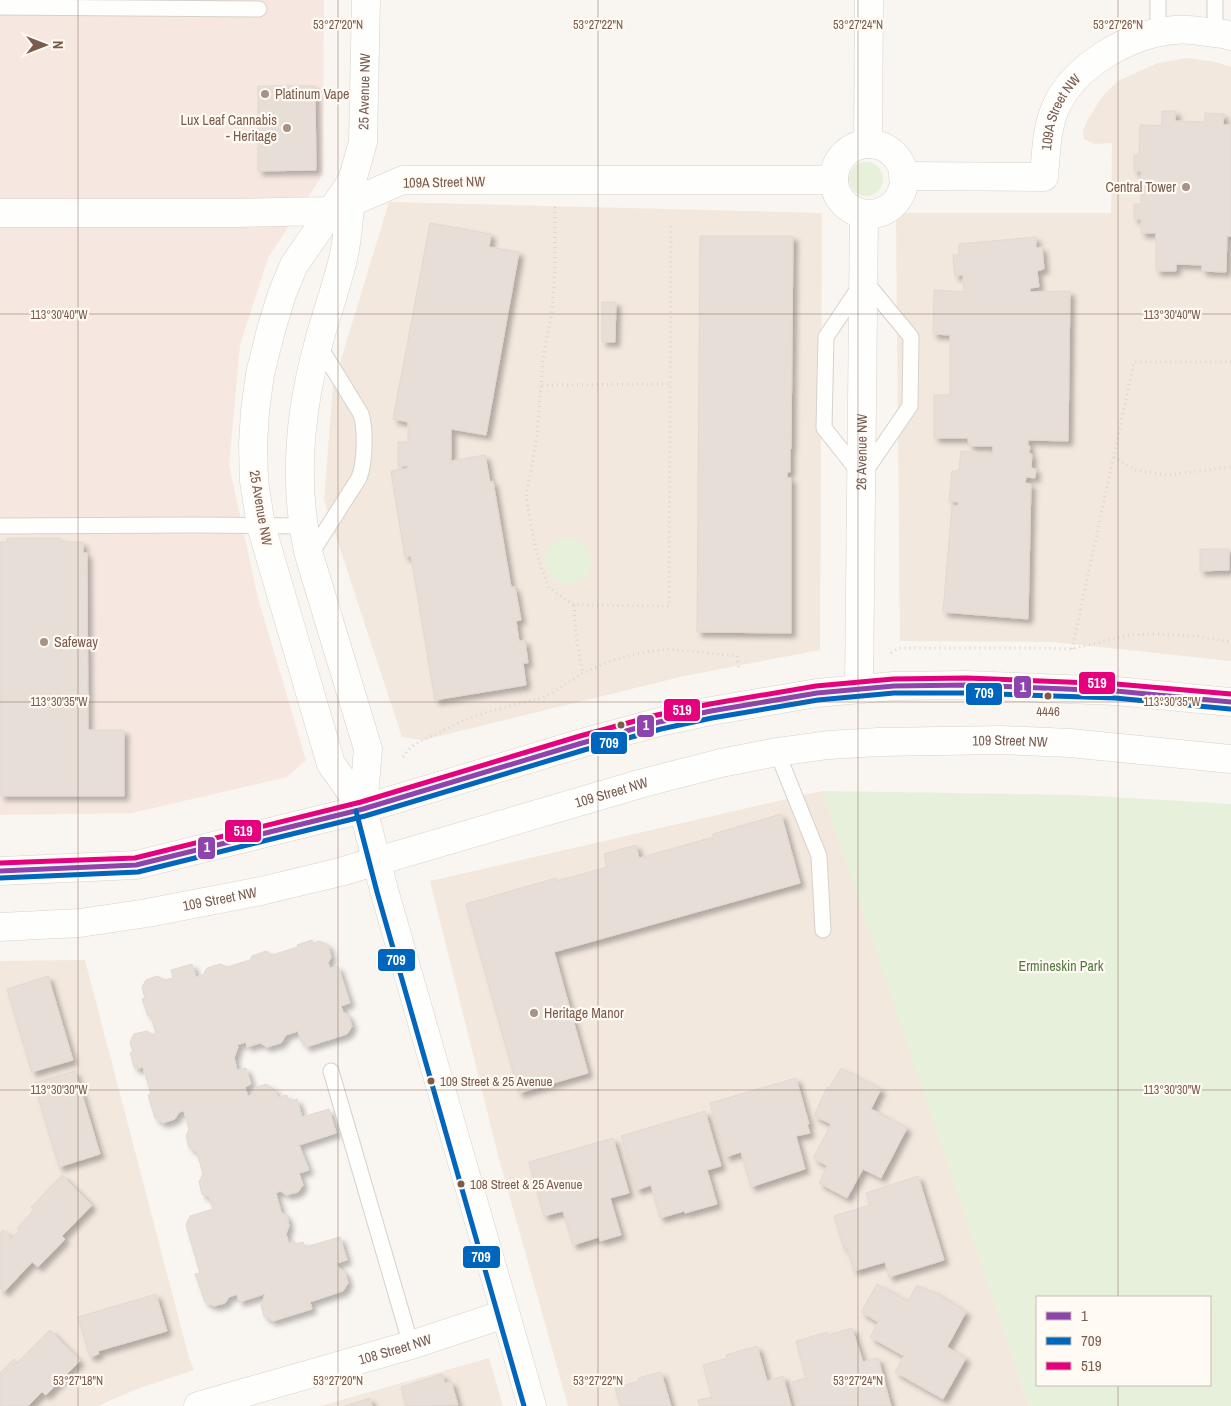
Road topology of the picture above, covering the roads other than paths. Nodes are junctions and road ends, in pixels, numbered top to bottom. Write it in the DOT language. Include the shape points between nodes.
graph roads {
  1 [pos="366,0"];
  2 [pos="869,0"];
  3 [pos="1158,0"];
  4 [pos="1215,0"];
  5 [pos="0,7"];
  6 [pos="259,10"];
  7 [pos="1158,32"];
  8 [pos="1223,35"];
  9 [pos="868,144"];
  10 [pos="903,176"];
  11 [pos="834,180"];
  12 [pos="344,199"];
  13 [pos="0,213"];
  14 [pos="864,214"];
  15 [pos="864,280"];
  16 [pos="318,344"];
  17 [pos="862,476"];
  18 [pos="0,526"];
  19 [pos="261,526"];
  20 [pos="302,526"];
  21 [pos="310,555"];
  22 [pos="859,688"];
  23 [pos="1231,702"];
  24 [pos="777,752"];
  25 [pos="1231,759"];
  26 [pos="363,809"];
  27 [pos="376,861"];
  28 [pos="0,871"];
  29 [pos="0,927"];
  30 [pos="823,930"];
  31 [pos="330,1071"];
  32 [pos="505,1314"];
  33 [pos="410,1345"];
  34 [pos="198,1406"];
  35 [pos="532,1406"];
  1 -- 12 [label="street, 25 Avenue NW" via="363,142"];
  2 -- 9 [label="street"];
  3 -- 7 [label="lane"];
  4 -- 8 [label="lane"];
  5 -- 6 [label="lane"];
  7 -- 8 [label="street, 109A Street NW" via="1176,29"];
  7 -- 10 [label="street, 109A Street NW" via="1136,39 1100,58 1074,79 1055,109 1048,134 1044,177"];
  9 -- 10 [label="street" via="888,150 896,157"];
  9 -- 11 [label="street" via="848,151 835,170"];
  10 -- 14 [label="street" via="903,187 893,204 885,211"];
  11 -- 12 [label="street, 109A Street NW" via="403,180"];
  11 -- 14 [label="street" via="840,199"];
  12 -- 13 [label="street, 109A Street NW" via="236,213"];
  12 -- 16 [label="street, 25 Avenue NW" via="345,249"];
  12 -- 19 [label="street, 25 Avenue NW" via="294,265 271,330 260,374 253,445 254,481"];
  14 -- 15 [label="street, 26 Avenue NW"];
  15 -- 17 [label="street, 26 Avenue NW"];
  15 -- 17 [label="lane" via="826,337 824,428"];
  15 -- 17 [label="lane" via="911,337 910,406"];
  16 -- 20 [label="street, 25 Avenue NW" via="305,399 301,436 299,484"];
  16 -- 21 [label="lane" via="361,414 362,469"];
  17 -- 22 [label="street, 26 Avenue NW"];
  18 -- 19 [label="lane"];
  19 -- 20 [label="lane"];
  19 -- 26 [label="street, 25 Avenue NW" via="331,764"];
  20 -- 21 [label="street, 25 Avenue NW"];
  21 -- 26 [label="street, 25 Avenue NW" via="368,749"];
  22 -- 23 [label="street" via="967,685 1082,689"];
  22 -- 26 [label="street" via="659,722"];
  24 -- 25 [label="street, 109 Street NW" via="879,742 1002,740 1070,743"];
  24 -- 27 [label="street, 109 Street NW" via="643,783"];
  24 -- 30 [label="lane" via="819,856"];
  26 -- 27 [label="street, 25 Avenue NW"];
  26 -- 28 [label="street" via="136,865"];
  27 -- 29 [label="street, 109 Street NW" via="261,891 147,913 80,923"];
  27 -- 32 [label="street, 25 Avenue NW"];
  31 -- 33 [label="lane"];
  32 -- 33 [label="street, 108 Street NW"];
  32 -- 35 [label="street, 25 Avenue NW"];
  33 -- 34 [label="street, 108 Street NW"];
}
